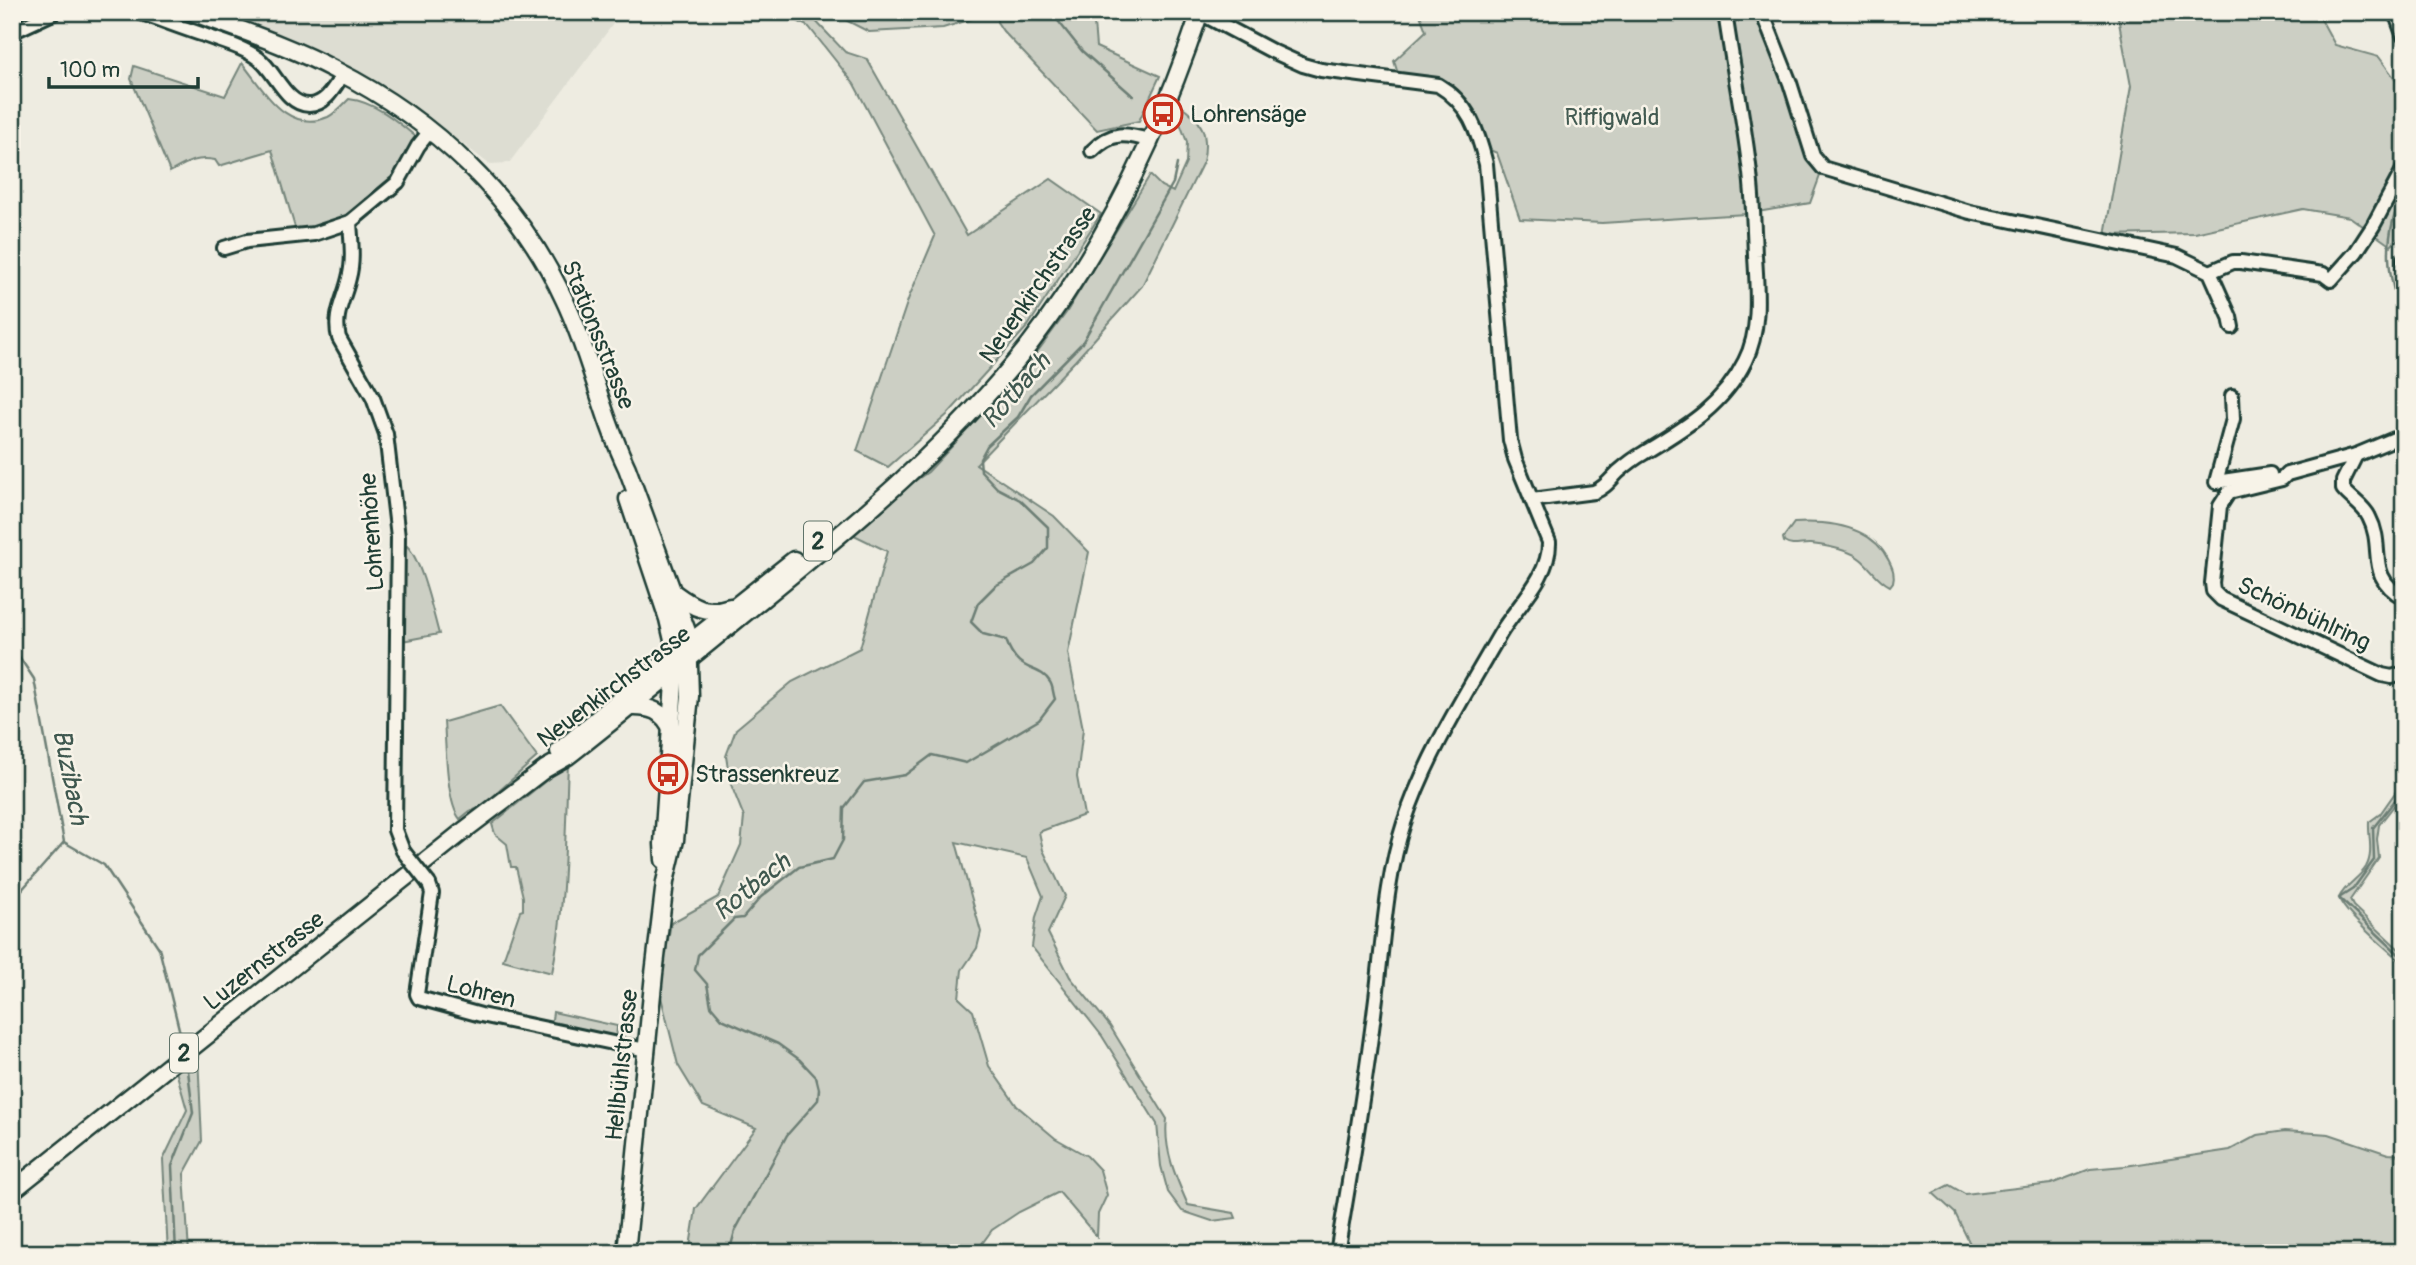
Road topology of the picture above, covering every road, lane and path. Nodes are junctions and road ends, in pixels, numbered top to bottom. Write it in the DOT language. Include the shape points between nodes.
graph roads {
  1 [pos="55,12"];
  2 [pos="138,12"];
  3 [pos="192,12"];
  4 [pos="1725,12"];
  5 [pos="1762,12"];
  6 [pos="2395,12"];
  7 [pos="1200,13"];
  8 [pos="12,32"];
  9 [pos="2404,37"];
  10 [pos="343,74"];
  11 [pos="430,131"];
  12 [pos="1151,141"];
  13 [pos="1091,151"];
  14 [pos="2404,169"];
  15 [pos="350,222"];
  16 [pos="224,248"];
  17 [pos="2404,259"];
  18 [pos="2210,272"];
  19 [pos="2404,286"];
  20 [pos="2232,327"];
  21 [pos="2232,396"];
  22 [pos="2403,435"];
  23 [pos="616,445"];
  24 [pos="2356,455"];
  25 [pos="2287,474"];
  26 [pos="902,478"];
  27 [pos="1532,500"];
  28 [pos="673,592"];
  29 [pos="2404,598"];
  30 [pos="736,605"];
  31 [pos="715,639"];
  32 [pos="683,656"];
  33 [pos="2404,673"];
  34 [pos="690,696"];
  35 [pos="630,707"];
  36 [pos="672,730"];
  37 [pos="545,769"];
  38 [pos="665,883"];
  39 [pos="429,884"];
  40 [pos="646,1050"];
  41 [pos="12,1191"];
  42 [pos="626,1253"];
  43 [pos="1337,1253"];
  1 -- 8 [label="street"];
  2 -- 10 [label="street" via="255,56 301,104 321,102"];
  3 -- 10 [label="main road, Stationsstrasse"];
  4 -- 27 [label="street" via="1752,197 1756,314 1747,358 1716,404 1640,455 1602,489"];
  5 -- 18 [label="street" via="1813,156 1823,168 1970,212 2177,256"];
  6 -- 9 [label="street"];
  7 -- 12 [label="main road, Neuenkirchstrasse / 2"];
  7 -- 27 [label="street" via="1303,65 1438,85 1462,105 1486,164 1510,440"];
  10 -- 11 [label="main road, Stationsstrasse"];
  11 -- 15 [label="street" via="398,182"];
  11 -- 23 [label="main road, Stationsstrasse" via="495,191 539,251 572,319"];
  12 -- 13 [label="street" via="1122,134 1103,140"];
  12 -- 26 [label="main road, Neuenkirchstrasse / 2" via="1101,238 1045,323 1000,381"];
  14 -- 18 [label="street" via="2356,252 2331,280 2323,274 2241,262"];
  15 -- 16 [label="street" via="314,234"];
  15 -- 39 [label="street, Lohrenhöhe, bridge" via="350,276 337,328 373,398 386,435 398,537 395,830 403,851"];
  17 -- 19 [label="street"];
  18 -- 20 [label="street"];
  21 -- 25 [label="street" via="2233,419 2216,482"];
  22 -- 24 [label="street, Schönbühlring"];
  23 -- 28 [label="main road, Stationsstrasse"];
  23 -- 32 [label="main road, Stationsstrasse" via="621,476"];
  24 -- 25 [label="street, Schönbühlring"];
  24 -- 29 [label="street" via="2343,489 2369,515 2381,578 2389,590"];
  25 -- 33 [label="street, Schönbühlring" via="2282,480 2229,492 2222,499 2213,591 2221,599 2382,675"];
  26 -- 30 [label="main road, Neuenkirchstrasse / 2"];
  26 -- 31 [label="main road, Neuenkirchstrasse / 2" via="880,502"];
  27 -- 43 [label="street" via="1549,542 1545,568 1501,631 1447,728 1401,834"];
  28 -- 30 [label="main road" via="704,610"];
  28 -- 32 [label="main road, Stationsstrasse" via="685,621"];
  30 -- 32 [label="main road, Neuenkirchstrasse / 2"];
  31 -- 32 [label="main road, Neuenkirchstrasse / 2"];
  31 -- 34 [label="main road"];
  32 -- 34 [label="main road, Hellbühlstrasse"];
  32 -- 35 [label="main road, Neuenkirchstrasse / 2"];
  32 -- 36 [label="main road, Hellbühlstrasse"];
  32 -- 37 [label="main road, Neuenkirchstrasse / 2" via="580,731"];
  34 -- 38 [label="main road, Hellbühlstrasse" via="675,840"];
  35 -- 36 [label="main road" via="655,709"];
  35 -- 37 [label="main road, Neuenkirchstrasse / 2"];
  36 -- 38 [label="main road, Hellbühlstrasse" via="663,844"];
  37 -- 41 [label="main road, Luzernstrasse / 2"];
  38 -- 40 [label="main road, Hellbühlstrasse"];
  39 -- 40 [label="street, Lohren" via="432,894 419,998"];
  40 -- 42 [label="main road, Hellbühlstrasse"];
}
